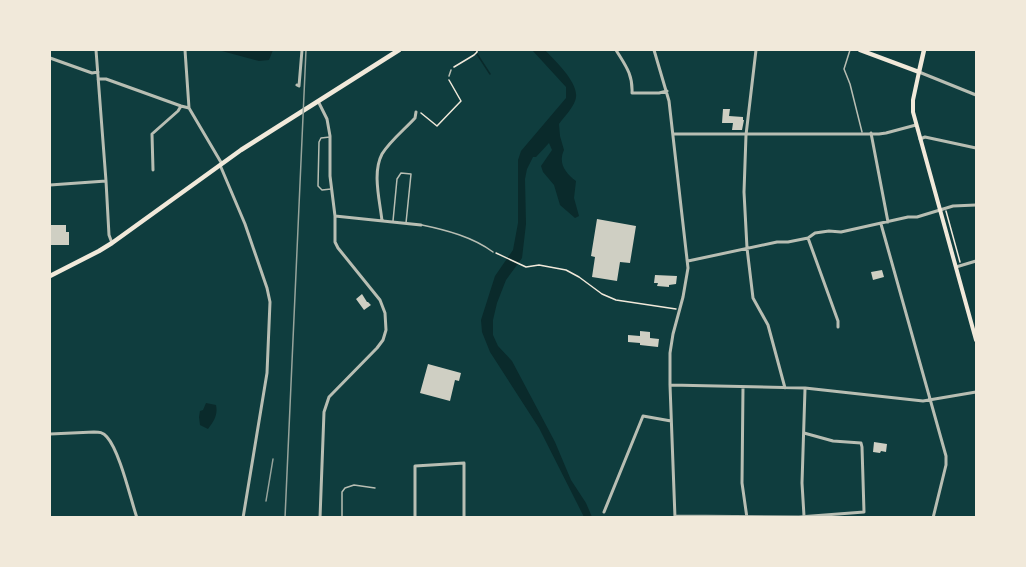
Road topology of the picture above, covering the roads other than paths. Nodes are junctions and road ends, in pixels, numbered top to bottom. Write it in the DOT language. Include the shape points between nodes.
graph roads {
  1 [pos="96,50"];
  2 [pos="185,50"];
  3 [pos="302,50"];
  4 [pos="399,50"];
  5 [pos="616,50"];
  6 [pos="654,50"];
  7 [pos="756,50"];
  8 [pos="850,50"];
  9 [pos="860,50"];
  10 [pos="924,50"];
  11 [pos="50,58"];
  12 [pos="451,70"];
  13 [pos="98,72"];
  14 [pos="919,72"];
  15 [pos="449,76"];
  16 [pos="98,79"];
  17 [pos="297,85"];
  18 [pos="667,91"];
  19 [pos="976,94"];
  20 [pos="318,101"];
  21 [pos="181,106"];
  22 [pos="189,108"];
  23 [pos="416,112"];
  24 [pos="916,124"];
  25 [pos="862,133"];
  26 [pos="871,133"];
  27 [pos="672,134"];
  28 [pos="746,135"];
  29 [pos="330,137"];
  30 [pos="920,139"];
  31 [pos="976,148"];
  32 [pos="221,164"];
  33 [pos="153,171"];
  34 [pos="106,182"];
  35 [pos="50,185"];
  36 [pos="332,189"];
  37 [pos="976,205"];
  38 [pos="943,208"];
  39 [pos="335,216"];
  40 [pos="382,221"];
  41 [pos="393,222"];
  42 [pos="888,222"];
  43 [pos="406,224"];
  44 [pos="881,224"];
  45 [pos="421,225"];
  46 [pos="808,238"];
  47 [pos="112,243"];
  48 [pos="747,248"];
  49 [pos="493,252"];
  50 [pos="688,261"];
  51 [pos="976,261"];
  52 [pos="959,266"];
  53 [pos="50,276"];
  54 [pos="838,327"];
  55 [pos="976,340"];
  56 [pos="670,385"];
  57 [pos="743,387"];
  58 [pos="785,388"];
  59 [pos="805,388"];
  60 [pos="976,392"];
  61 [pos="931,401"];
  62 [pos="671,421"];
  63 [pos="804,433"];
  64 [pos="50,434"];
  65 [pos="375,488"];
  66 [pos="604,512"];
  67 [pos="804,516"];
  68 [pos="828,516"];
  69 [pos="675,517"];
  70 [pos="747,517"];
  71 [pos="136,518"];
  72 [pos="243,518"];
  73 [pos="320,518"];
  74 [pos="342,518"];
  75 [pos="415,518"];
  76 [pos="464,518"];
  77 [pos="933,518"];
  1 -- 13 [label="street"];
  2 -- 22 [label="street"];
  3 -- 17 [label="street"];
  4 -- 20 [label="main road"];
  5 -- 18 [label="street" via="630,74 632,93"];
  6 -- 18 [label="street"];
  7 -- 28 [label="street"];
  8 -- 25 [label="lane" via="843,67"];
  9 -- 14 [label="main road"];
  10 -- 14 [label="main road"];
  11 -- 13 [label="street"];
  12 -- 15 [label="lane"];
  13 -- 16 [label="street"];
  14 -- 19 [label="street"];
  14 -- 24 [label="main road" via="913,105"];
  16 -- 21 [label="street"];
  16 -- 34 [label="street"];
  18 -- 27 [label="street"];
  20 -- 29 [label="street"];
  20 -- 32 [label="main road"];
  21 -- 22 [label="street"];
  21 -- 33 [label="street" via="152,134"];
  22 -- 32 [label="street"];
  23 -- 40 [label="street" via="379,164"];
  24 -- 26 [label="street"];
  24 -- 30 [label="main road"];
  25 -- 26 [label="street"];
  25 -- 28 [label="street"];
  26 -- 42 [label="street"];
  27 -- 28 [label="street"];
  27 -- 50 [label="street"];
  28 -- 48 [label="street"];
  29 -- 36 [label="street"];
  29 -- 36 [label="lane" via="318,142 318,186 322,190"];
  30 -- 31 [label="street"];
  30 -- 38 [label="main road"];
  32 -- 47 [label="main road"];
  32 -- 72 [label="street" via="270,302 267,373"];
  34 -- 35 [label="street"];
  34 -- 47 [label="street"];
  36 -- 39 [label="street"];
  37 -- 38 [label="street"];
  38 -- 42 [label="street"];
  38 -- 52 [label="main road"];
  39 -- 40 [label="street"];
  39 -- 73 [label="street" via="335,242 380,300 386,330 377,348 326,401"];
  40 -- 41 [label="street"];
  41 -- 43 [label="street"];
  41 -- 43 [label="lane" via="396,183 405,173 411,174"];
  42 -- 44 [label="street"];
  43 -- 45 [label="street"];
  44 -- 46 [label="street" via="815,233"];
  44 -- 61 [label="street"];
  45 -- 49 [label="lane" via="481,244"];
  46 -- 48 [label="street"];
  46 -- 54 [label="street"];
  47 -- 53 [label="main road"];
  48 -- 50 [label="street"];
  48 -- 58 [label="street" via="753,297 768,325"];
  50 -- 56 [label="street" via="670,353"];
  51 -- 52 [label="street"];
  52 -- 55 [label="main road"];
  56 -- 57 [label="street"];
  56 -- 62 [label="street"];
  57 -- 58 [label="street"];
  57 -- 70 [label="street" via="742,483"];
  58 -- 59 [label="street"];
  59 -- 61 [label="street"];
  59 -- 63 [label="street"];
  60 -- 61 [label="street"];
  61 -- 77 [label="street" via="946,460"];
  62 -- 66 [label="street" via="643,416"];
  62 -- 69 [label="street"];
  63 -- 67 [label="street"];
  63 -- 68 [label="street" via="862,445 864,512"];
  64 -- 71 [label="street" via="94,432 108,437"];
  65 -- 74 [label="lane" via="345,488"];
  67 -- 68 [label="street"];
  67 -- 70 [label="street"];
  69 -- 70 [label="street"];
  75 -- 76 [label="street" via="415,466 464,463"];
}
